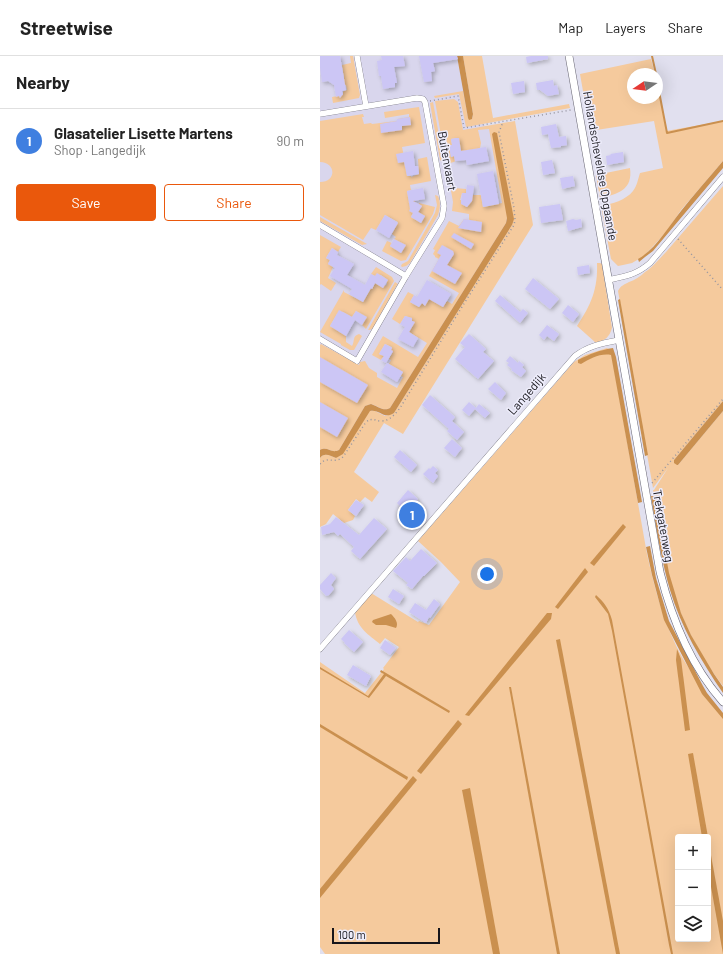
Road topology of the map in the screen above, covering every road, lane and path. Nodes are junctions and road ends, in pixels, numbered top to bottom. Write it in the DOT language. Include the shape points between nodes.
graph roads {
  1 [pos="357,56"];
  2 [pos="569,56"];
  3 [pos="425,102"];
  4 [pos="366,106"];
  5 [pos="578,108"];
  6 [pos="320,114"];
  7 [pos="503,122"];
  8 [pos="723,177"];
  9 [pos="320,225"];
  10 [pos="674,235"];
  11 [pos="406,276"];
  12 [pos="608,280"];
  13 [pos="723,290"];
  14 [pos="320,339"];
  15 [pos="619,340"];
  16 [pos="723,399"];
  17 [pos="320,464"];
  18 [pos="644,486"];
  19 [pos="320,648"];
  20 [pos="723,702"];
  1 -- 4 [label="street"];
  2 -- 5 [label="street, Hollandscheveldse Opgaande"];
  3 -- 4 [label="street" via="417,98"];
  3 -- 7 [label="path" via="458,96 464,128"];
  3 -- 11 [label="street, Buitenvaart" via="444,206 442,218"];
  4 -- 6 [label="street"];
  5 -- 7 [label="path"];
  5 -- 12 [label="street, Hollandscheveldse Opgaande"];
  7 -- 17 [label="path" via="499,132 514,208 514,225 400,408 392,417 382,421 370,419 343,457"];
  8 -- 10 [label="street"];
  9 -- 11 [label="street"];
  10 -- 12 [label="street" via="643,269 628,276"];
  10 -- 13 [label="path"];
  11 -- 14 [label="street, Buitenvaart" via="357,361"];
  12 -- 15 [label="street"];
  15 -- 18 [label="street, Trekgatenweg"];
  15 -- 19 [label="street, Langedijk" via="593,346 576,356"];
  16 -- 18 [label="path" via="653,482"];
  18 -- 20 [label="street, Trekgatenweg" via="660,572 673,618 687,649"];
}
